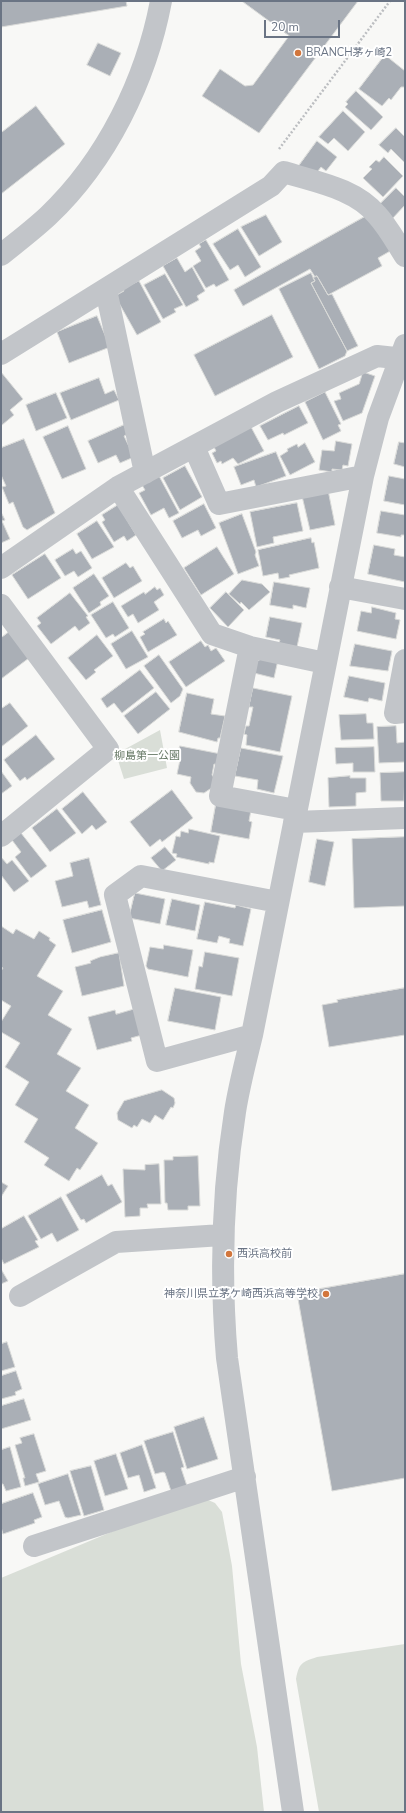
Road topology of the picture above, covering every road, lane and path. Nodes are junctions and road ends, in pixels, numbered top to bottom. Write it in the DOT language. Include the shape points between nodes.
graph roads {
  1 [pos="161,1"];
  2 [pos="390,1"];
  3 [pos="284,172"];
  4 [pos="1,254"];
  5 [pos="405,256"];
  6 [pos="106,290"];
  7 [pos="1,354"];
  8 [pos="403,354"];
  9 [pos="194,447"];
  10 [pos="145,473"];
  11 [pos="363,476"];
  12 [pos="118,487"];
  13 [pos="1,568"];
  14 [pos="340,587"];
  15 [pos="405,599"];
  16 [pos="1,605"];
  17 [pos="250,647"];
  18 [pos="405,660"];
  19 [pos="325,663"];
  20 [pos="405,712"];
  21 [pos="295,816"];
  22 [pos="405,818"];
  23 [pos="1,836"];
  24 [pos="278,902"];
  25 [pos="252,1035"];
  26 [pos="222,1235"];
  27 [pos="20,1296"];
  28 [pos="245,1477"];
  29 [pos="34,1546"];
  30 [pos="293,1812"];
  1 -- 4 [label="street" via="142,70 122,114 98,155 74,187 48,215"];
  2 -- 3 [label="path" via="272,159"];
  3 -- 5 [label="street" via="346,192 361,200 377,214"];
  3 -- 6 [label="street" via="271,186"];
  6 -- 7 [label="street"];
  6 -- 10 [label="street"];
  8 -- 9 [label="street" via="377,356 277,402"];
  8 -- 11 [label="street" via="378,418"];
  9 -- 10 [label="street"];
  9 -- 11 [label="street" via="219,504"];
  10 -- 12 [label="street"];
  11 -- 14 [label="street"];
  12 -- 13 [label="street"];
  12 -- 17 [label="street" via="212,634"];
  14 -- 15 [label="street"];
  14 -- 19 [label="street"];
  16 -- 23 [label="street" via="108,749"];
  17 -- 19 [label="street"];
  17 -- 21 [label="street" via="220,796"];
  18 -- 20 [label="street" via="395,713"];
  19 -- 21 [label="street"];
  21 -- 22 [label="street"];
  21 -- 24 [label="street"];
  24 -- 25 [label="street"];
  24 -- 25 [label="street" via="141,876 115,895 157,1061"];
  25 -- 26 [label="street" via="235,1111"];
  26 -- 27 [label="street" via="116,1242"];
  26 -- 28 [label="street" via="227,1358"];
  28 -- 29 [label="street"];
  28 -- 30 [label="street"];
}
